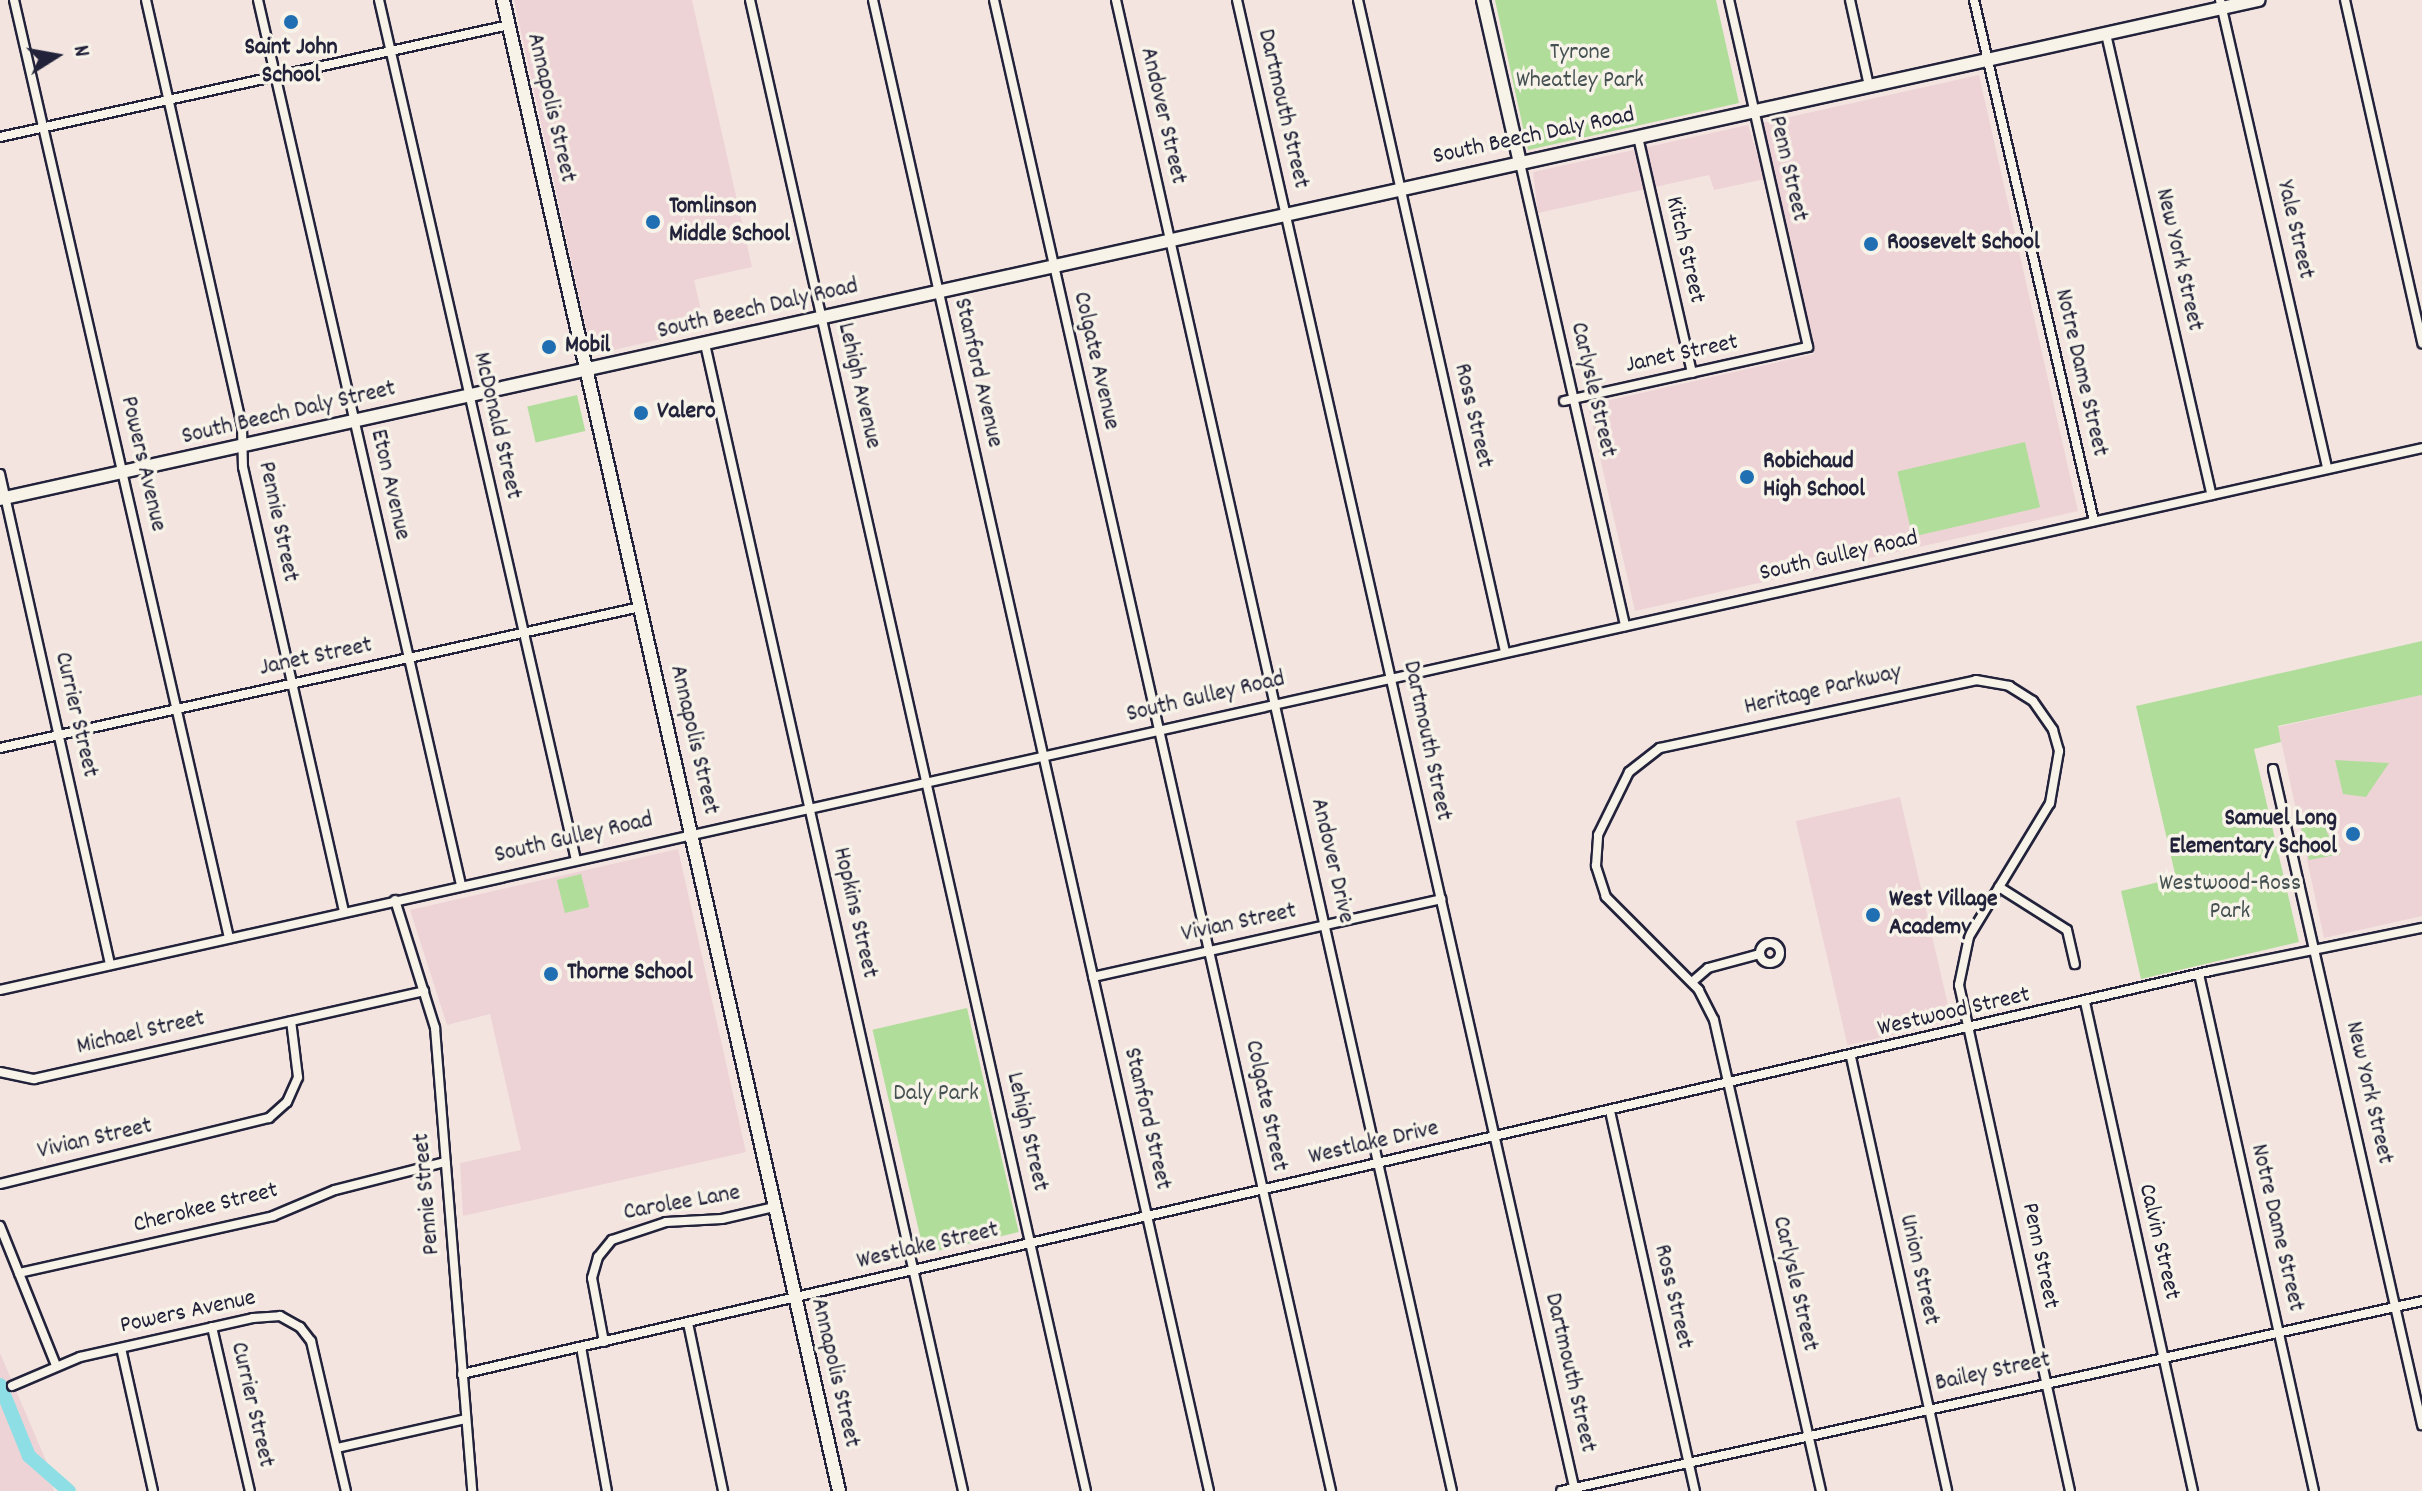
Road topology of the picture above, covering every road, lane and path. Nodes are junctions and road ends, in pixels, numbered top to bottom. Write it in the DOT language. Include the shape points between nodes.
graph roads {
  1 [pos="14,0"];
  2 [pos="146,0"];
  3 [pos="258,0"];
  4 [pos="379,0"];
  5 [pos="503,0"];
  6 [pos="750,0"];
  7 [pos="873,0"];
  8 [pos="994,0"];
  9 [pos="1116,0"];
  10 [pos="1237,0"];
  11 [pos="1358,0"];
  12 [pos="1483,0"];
  13 [pos="1729,0"];
  14 [pos="1850,0"];
  15 [pos="1974,0"];
  16 [pos="2259,0"];
  17 [pos="2345,0"];
  18 [pos="2221,4"];
  19 [pos="509,25"];
  20 [pos="2106,34"];
  21 [pos="391,51"];
  22 [pos="1987,60"];
  23 [pos="276,78"];
  24 [pos="1869,86"];
  25 [pos="169,100"];
  26 [pos="1753,112"];
  27 [pos="44,127"];
  28 [pos="0,137"];
  29 [pos="1638,137"];
  30 [pos="1520,163"];
  31 [pos="1400,189"];
  32 [pos="1286,214"];
  33 [pos="1170,241"];
  34 [pos="1053,267"];
  35 [pos="938,292"];
  36 [pos="822,318"];
  37 [pos="2422,343"];
  38 [pos="705,344"];
  39 [pos="1808,347"];
  40 [pos="587,370"];
  41 [pos="1692,373"];
  42 [pos="468,396"];
  43 [pos="1574,398"];
  44 [pos="1564,401"];
  45 [pos="353,421"];
  46 [pos="242,447"];
  47 [pos="2422,448"];
  48 [pos="2327,469"];
  49 [pos="124,473"];
  50 [pos="0,474"];
  51 [pos="2212,495"];
  52 [pos="3,498"];
  53 [pos="2094,521"];
  54 [pos="640,607"];
  55 [pos="1625,626"];
  56 [pos="522,631"];
  57 [pos="1505,652"];
  58 [pos="408,658"];
  59 [pos="1392,678"];
  60 [pos="292,683"];
  61 [pos="1275,704"];
  62 [pos="176,709"];
  63 [pos="1160,729"];
  64 [pos="59,735"];
  65 [pos="0,748"];
  66 [pos="1043,755"];
  67 [pos="2273,769"];
  68 [pos="927,781"];
  69 [pos="810,807"];
  70 [pos="692,834"];
  71 [pos="576,860"];
  72 [pos="461,885"];
  73 [pos="1999,887"];
  74 [pos="1441,899"];
  75 [pos="395,900"];
  76 [pos="344,911"];
  77 [pos="1325,925"];
  78 [pos="2422,928"];
  79 [pos="229,938"];
  80 [pos="1210,950"];
  81 [pos="2315,950"];
  82 [pos="1760,954"];
  83 [pos="110,964"];
  84 [pos="2075,964"];
  85 [pos="2199,974"];
  86 [pos="1093,977"];
  87 [pos="1692,982"];
  88 [pos="0,990"];
  89 [pos="424,991"];
  90 [pos="2085,1002"];
  91 [pos="291,1021"];
  92 [pos="1966,1030"];
  93 [pos="1851,1057"];
  94 [pos="0,1072"];
  95 [pos="1729,1085"];
  96 [pos="1610,1111"];
  97 [pos="1495,1137"];
  98 [pos="445,1162"];
  99 [pos="1379,1164"];
  100 [pos="0,1184"];
  101 [pos="1263,1191"];
  102 [pos="774,1207"];
  103 [pos="1148,1219"];
  104 [pos="0,1226"];
  105 [pos="1031,1244"];
  106 [pos="914,1271"];
  107 [pos="19,1273"];
  108 [pos="795,1298"];
  109 [pos="2422,1301"];
  110 [pos="2396,1307"];
  111 [pos="688,1323"];
  112 [pos="212,1327"];
  113 [pos="2278,1331"];
  114 [pos="604,1342"];
  115 [pos="581,1347"];
  116 [pos="121,1348"];
  117 [pos="2163,1357"];
  118 [pos="56,1365"];
  119 [pos="462,1374"];
  120 [pos="2046,1382"];
  121 [pos="12,1386"];
  122 [pos="1929,1408"];
  123 [pos="466,1419"];
  124 [pos="2422,1425"];
  125 [pos="1808,1436"];
  126 [pos="337,1448"];
  127 [pos="1689,1463"];
  128 [pos="1575,1489"];
  129 [pos="153,1491"];
  130 [pos="250,1491"];
  131 [pos="346,1491"];
  132 [pos="472,1491"];
  133 [pos="607,1491"];
  134 [pos="723,1491"];
  135 [pos="839,1491"];
  136 [pos="963,1491"];
  137 [pos="1086,1491"];
  138 [pos="1209,1491"];
  139 [pos="1331,1491"];
  140 [pos="1452,1491"];
  141 [pos="1561,1491"];
  142 [pos="1695,1491"];
  143 [pos="1821,1491"];
  144 [pos="1947,1491"];
  145 [pos="2070,1491"];
  146 [pos="2193,1491"];
  147 [pos="2314,1491"];
  1 -- 27 [label="street, Powers Avenue"];
  2 -- 25 [label="street, Pennie Street"];
  3 -- 23 [label="street, Eton Avenue"];
  4 -- 21 [label="street, McDonald Street"];
  5 -- 19 [label="main road, Annapolis Street"];
  6 -- 36 [label="street, Lehigh Avenue"];
  7 -- 35 [label="street, Stanford Avenue"];
  8 -- 34 [label="street, Colgate Avenue"];
  9 -- 33 [label="street, Andover Street"];
  10 -- 32 [label="street, Dartmouth Street"];
  11 -- 31 [label="street, Ross Street"];
  12 -- 30 [label="main road"];
  13 -- 26 [label="street, Penn Street"];
  14 -- 24 [label="street"];
  15 -- 22 [label="street, Notre Dame Street"];
  16 -- 18 [label="main road, South Beech Daly Road"];
  17 -- 37 [label="street"];
  18 -- 20 [label="main road, South Beech Daly Road"];
  18 -- 48 [label="street, Yale Street"];
  19 -- 21 [label="street"];
  19 -- 40 [label="main road, Annapolis Street"];
  20 -- 22 [label="main road, South Beech Daly Road"];
  20 -- 51 [label="street, New York Street"];
  21 -- 23 [label="street"];
  21 -- 42 [label="street, McDonald Street"];
  22 -- 24 [label="main road, South Beech Daly Road"];
  22 -- 53 [label="street, Notre Dame Street"];
  23 -- 25 [label="street"];
  23 -- 45 [label="street, Eton Avenue"];
  24 -- 26 [label="main road, South Beech Daly Road"];
  25 -- 27 [label="street"];
  25 -- 46 [label="street, Pennie Street" via="242,427"];
  26 -- 29 [label="main road, South Beech Daly Road"];
  26 -- 39 [label="street, Penn Street"];
  27 -- 28 [label="street"];
  27 -- 49 [label="street, Powers Avenue"];
  29 -- 30 [label="main road, South Beech Daly Road"];
  29 -- 41 [label="street, Kitch Street"];
  30 -- 31 [label="main road, South Beech Daly Road"];
  30 -- 43 [label="street, Carlysle Street"];
  31 -- 32 [label="main road, South Beech Daly Road"];
  31 -- 57 [label="street, Ross Street"];
  32 -- 33 [label="main road, South Beech Daly Road"];
  32 -- 59 [label="street, Dartmouth Street"];
  33 -- 34 [label="main road, South Beech Daly Road"];
  33 -- 61 [label="street, Andover Drive"];
  34 -- 35 [label="main road, South Beech Daly Road"];
  34 -- 63 [label="street, Colgate Avenue"];
  35 -- 36 [label="main road, South Beech Daly Road"];
  35 -- 66 [label="street, Stanford Avenue"];
  36 -- 38 [label="main road, South Beech Daly Road"];
  36 -- 68 [label="street, Lehigh Avenue"];
  38 -- 40 [label="main road, South Beech Daly Road"];
  38 -- 69 [label="street, Hopkins Street"];
  39 -- 41 [label="street, Janet Street"];
  40 -- 42 [label="main road, South Beech Daly Street"];
  40 -- 54 [label="main road, Annapolis Street"];
  41 -- 43 [label="street, Janet Street"];
  42 -- 45 [label="main road, South Beech Daly Street"];
  42 -- 56 [label="street, McDonald Street"];
  43 -- 44 [label="street, Janet Street"];
  43 -- 55 [label="street, Carlysle Street"];
  45 -- 46 [label="main road, South Beech Daly Street"];
  45 -- 58 [label="street, Eton Avenue"];
  46 -- 49 [label="main road, South Beech Daly Street"];
  46 -- 60 [label="street, Pennie Street"];
  47 -- 48 [label="street, South Gulley Road"];
  48 -- 51 [label="street, South Gulley Road"];
  49 -- 52 [label="main road, South Beech Daly Street"];
  49 -- 62 [label="street, Powers Avenue"];
  50 -- 52 [label="street, Currier Street"];
  51 -- 53 [label="street, South Gulley Road"];
  52 -- 64 [label="street, Currier Street"];
  53 -- 55 [label="street, South Gulley Road"];
  54 -- 56 [label="street, Janet Street"];
  54 -- 70 [label="main road, Annapolis Street"];
  55 -- 57 [label="street, South Gulley Road"];
  56 -- 58 [label="street, Janet Street"];
  56 -- 71 [label="street, McDonald Street"];
  57 -- 59 [label="street, South Gulley Road"];
  58 -- 60 [label="street, Janet Street"];
  58 -- 72 [label="street, Eton Avenue"];
  59 -- 61 [label="street, South Gulley Road"];
  59 -- 74 [label="street, Dartmouth Street"];
  60 -- 62 [label="street, Janet Street"];
  60 -- 76 [label="street, Pennie Street"];
  61 -- 63 [label="street, South Gulley Road"];
  61 -- 77 [label="street, Andover Drive"];
  62 -- 64 [label="street, Janet Street"];
  62 -- 79 [label="street, Powers Avenue"];
  63 -- 66 [label="street, South Gulley Road"];
  63 -- 80 [label="street, Colgate Street"];
  64 -- 65 [label="street, Janet Street"];
  64 -- 83 [label="street, Currier Street"];
  66 -- 68 [label="street, South Gulley Road"];
  66 -- 86 [label="street, Stanford Street"];
  67 -- 81 [label="street, New York Street"];
  68 -- 69 [label="street, South Gulley Road"];
  68 -- 105 [label="street, Lehigh Street"];
  69 -- 70 [label="street, South Gulley Road"];
  69 -- 106 [label="street, Hopkins Street"];
  70 -- 71 [label="street, South Gulley Road"];
  70 -- 102 [label="main road, Annapolis Street"];
  71 -- 72 [label="street, South Gulley Road"];
  72 -- 75 [label="street, South Gulley Road"];
  73 -- 84 [label="street" via="2067,930"];
  73 -- 87 [label="street, Heritage Parkway" via="2050,803 2060,765 2048,720 2033,701 2009,686 1962,681 1660,748 1639,761 1623,781 1598,835 1596,866 1614,909"];
  73 -- 92 [label="street, Heritage Parkway" via="1969,937 1960,967 1959,1002"];
  74 -- 77 [label="street, Vivian Street"];
  74 -- 97 [label="street, Dartmouth Street"];
  75 -- 76 [label="street, South Gulley Road"];
  75 -- 89 [label="street, Pennie Street"];
  76 -- 79 [label="street, South Gulley Road"];
  77 -- 80 [label="street, Vivian Street"];
  77 -- 99 [label="street, Andover Drive"];
  78 -- 81 [label="street, Westwood Street"];
  79 -- 83 [label="street, South Gulley Road"];
  80 -- 86 [label="street, Vivian Street"];
  80 -- 101 [label="street, Colgate Street"];
  81 -- 85 [label="street, Westwood Street"];
  81 -- 110 [label="street, New York Street"];
  82 -- 87 [label="street" via="1708,968"];
  83 -- 88 [label="street, South Gulley Road"];
  85 -- 90 [label="street, Westwood Street"];
  85 -- 113 [label="street, Notre Dame Street"];
  86 -- 103 [label="street, Stanford Street"];
  87 -- 95 [label="street, Heritage Parkway" via="1709,1007"];
  89 -- 91 [label="street, Michael Street"];
  89 -- 98 [label="street, Pennie Street" via="435,1028"];
  90 -- 92 [label="street, Westwood Street"];
  90 -- 117 [label="street, Calvin Street"];
  91 -- 94 [label="street, Michael Street" via="34,1079"];
  91 -- 100 [label="street, Vivian Street" via="299,1067 287,1102 263,1121"];
  92 -- 93 [label="street, Westwood Street"];
  92 -- 120 [label="street, Penn Street"];
  93 -- 95 [label="street, Westwood Street"];
  93 -- 122 [label="street, Union Street"];
  95 -- 96 [label="street, Westwood Street"];
  95 -- 125 [label="street, Carlysle Street"];
  96 -- 97 [label="street, Westwood Street"];
  96 -- 127 [label="street, Ross Street"];
  97 -- 99 [label="street, Westlake Drive"];
  97 -- 128 [label="street, Dartmouth Street"];
  98 -- 107 [label="street, Cherokee Street" via="335,1190 273,1216"];
  98 -- 119 [label="street, Pennie Street"];
  99 -- 101 [label="street, Westlake Drive"];
  99 -- 140 [label="street, Andover Drive"];
  101 -- 103 [label="street, Westlake Street"];
  101 -- 139 [label="street, Colgate Street"];
  102 -- 108 [label="main road, Annapolis Street"];
  102 -- 114 [label="street, Carolee Lane" via="666,1222 612,1240 598,1257 592,1278"];
  103 -- 105 [label="street, Westlake Street"];
  103 -- 138 [label="street, Stanford Street"];
  104 -- 107 [label="street"];
  105 -- 106 [label="street, Westlake Street"];
  105 -- 137 [label="street, Lehigh Street"];
  106 -- 108 [label="street, Westlake Street"];
  106 -- 136 [label="street, Hopkins Street"];
  107 -- 118 [label="street"];
  108 -- 111 [label="street, Westlake Street"];
  108 -- 135 [label="main road, Annapolis Street"];
  109 -- 110 [label="street, Bailey Street"];
  110 -- 113 [label="street, Bailey Street"];
  110 -- 124 [label="street, New York Street"];
  111 -- 114 [label="street, Westlake Street"];
  111 -- 134 [label="street"];
  112 -- 116 [label="street, Powers Avenue"];
  112 -- 126 [label="street, Powers Avenue" via="272,1315 300,1327 315,1352"];
  112 -- 130 [label="street, Currier Street"];
  113 -- 117 [label="street, Bailey Street"];
  113 -- 147 [label="street, Notre Dame Street"];
  114 -- 115 [label="street, Westlake Street"];
  115 -- 119 [label="street, Westlake Street"];
  115 -- 133 [label="street"];
  116 -- 118 [label="street, Powers Avenue"];
  116 -- 129 [label="street"];
  117 -- 120 [label="street, Bailey Street"];
  117 -- 146 [label="street, Calvin Street"];
  118 -- 121 [label="street, Powers Avenue"];
  119 -- 123 [label="street, Pennie Street"];
  120 -- 122 [label="street, Bailey Street"];
  120 -- 145 [label="street, Penn Street"];
  122 -- 125 [label="street, Bailey Street"];
  122 -- 144 [label="street, Union Street"];
  123 -- 126 [label="street"];
  123 -- 132 [label="street, Pennie Street"];
  125 -- 127 [label="street, Bailey Street"];
  125 -- 143 [label="street, Carlysle Street"];
  126 -- 131 [label="street, Powers Avenue"];
  127 -- 128 [label="street, Bailey Street"];
  127 -- 142 [label="street, Ross Street"];
  128 -- 141 [label="street, Bailey Street"];
}
